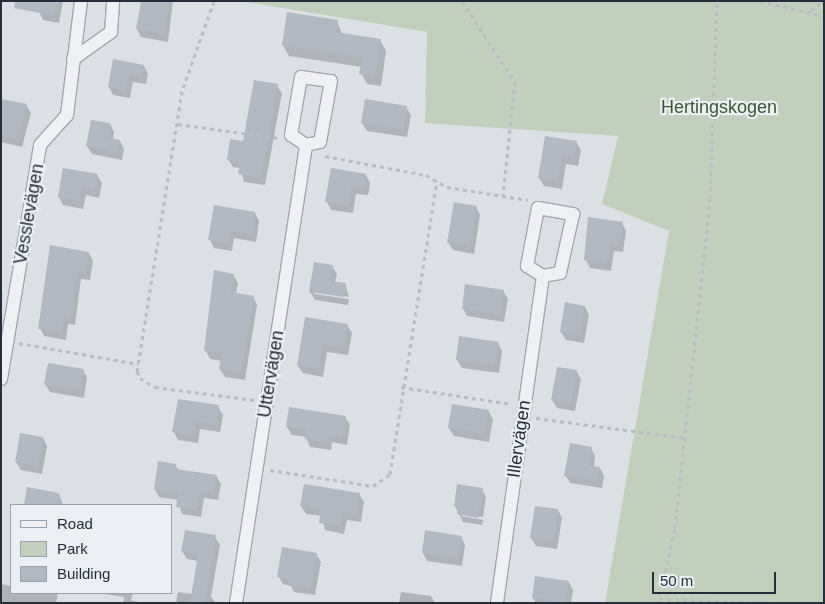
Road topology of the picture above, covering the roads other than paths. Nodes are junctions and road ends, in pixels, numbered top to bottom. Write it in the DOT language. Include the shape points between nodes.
graph roads {
  1 [pos="81,1"];
  2 [pos="112,1"];
  3 [pos="73,59"];
  4 [pos="306,145"];
  5 [pos="543,276"];
  6 [pos="1,379"];
  7 [pos="236,603"];
  8 [pos="497,603"];
  1 -- 3 [label="street, Vesslevägen"];
  2 -- 3 [label="street" via="111,32"];
  3 -- 6 [label="street, Vesslevägen" via="67,115 40,145"];
  4 -- 4 [label="street" via="291,135 301,78 331,81 320,142"];
  4 -- 7 [label="street, Uttervägen"];
  5 -- 5 [label="street" via="527,266 538,208 573,214 560,273"];
  5 -- 8 [label="street, Illervägen"];
}
